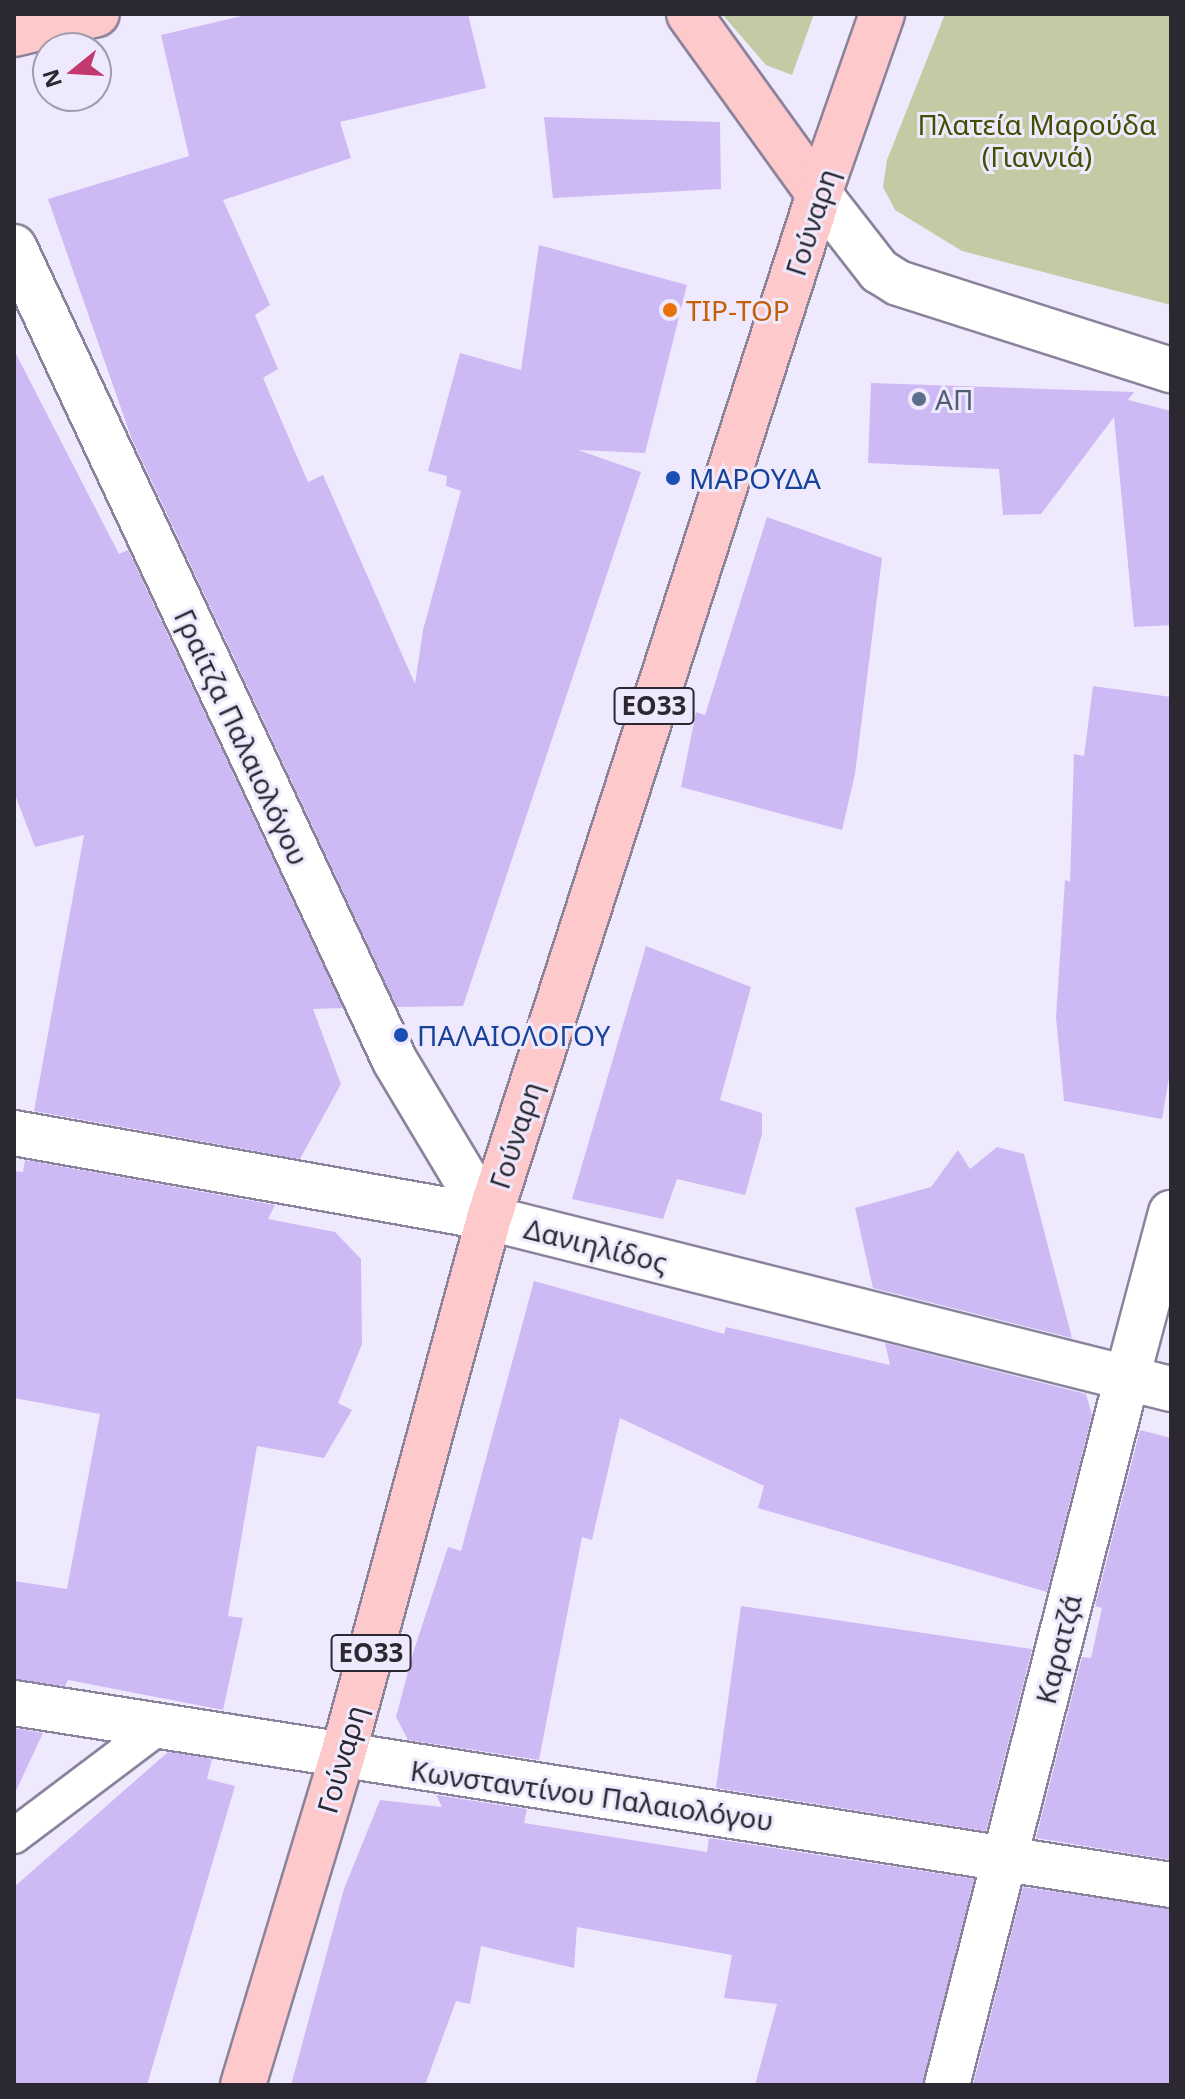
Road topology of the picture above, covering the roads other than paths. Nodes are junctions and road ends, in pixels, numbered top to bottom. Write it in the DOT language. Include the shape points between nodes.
graph roads {
  1 [pos="97,14"];
  2 [pos="689,14"];
  3 [pos="882,14"];
  4 [pos="14,34"];
  5 [pos="819,194"];
  6 [pos="14,247"];
  7 [pos="1171,370"];
  8 [pos="14,1133"];
  9 [pos="1171,1213"];
  10 [pos="489,1218"];
  11 [pos="1127,1378"];
  12 [pos="1171,1389"];
  13 [pos="14,1703"];
  14 [pos="160,1726"];
  15 [pos="342,1758"];
  16 [pos="14,1836"];
  17 [pos="1005,1857"];
  18 [pos="1171,1885"];
  19 [pos="243,2085"];
  20 [pos="947,2085"];
  1 -- 4 [label="main road"];
  2 -- 5 [label="main road"];
  3 -- 5 [label="main road, Γούναρη / ΕΟ33"];
  5 -- 7 [label="street" via="879,271 898,283"];
  5 -- 10 [label="main road, Γούναρη / ΕΟ33"];
  6 -- 10 [label="street, Γραίτζα Παλαιολόγου" via="395,1061"];
  8 -- 10 [label="street, Δανιηλίδος"];
  9 -- 11 [label="street, Καρατζά"];
  10 -- 11 [label="street, Δανιηλίδος"];
  10 -- 15 [label="main road, Γούναρη / ΕΟ33"];
  11 -- 12 [label="street, Δανιηλίδος"];
  11 -- 17 [label="street, Καρατζά"];
  13 -- 14 [label="street, Κωνσταντίνου Παλαιολόγου"];
  14 -- 15 [label="street, Κωνσταντίνου Παλαιολόγου"];
  14 -- 16 [label="lane"];
  15 -- 17 [label="street, Κωνσταντίνου Παλαιολόγου"];
  15 -- 19 [label="main road, Γούναρη / ΕΟ33"];
  17 -- 18 [label="street, Κωνσταντίνου Παλαιολόγου"];
  17 -- 20 [label="street, Καρατζά"];
}
